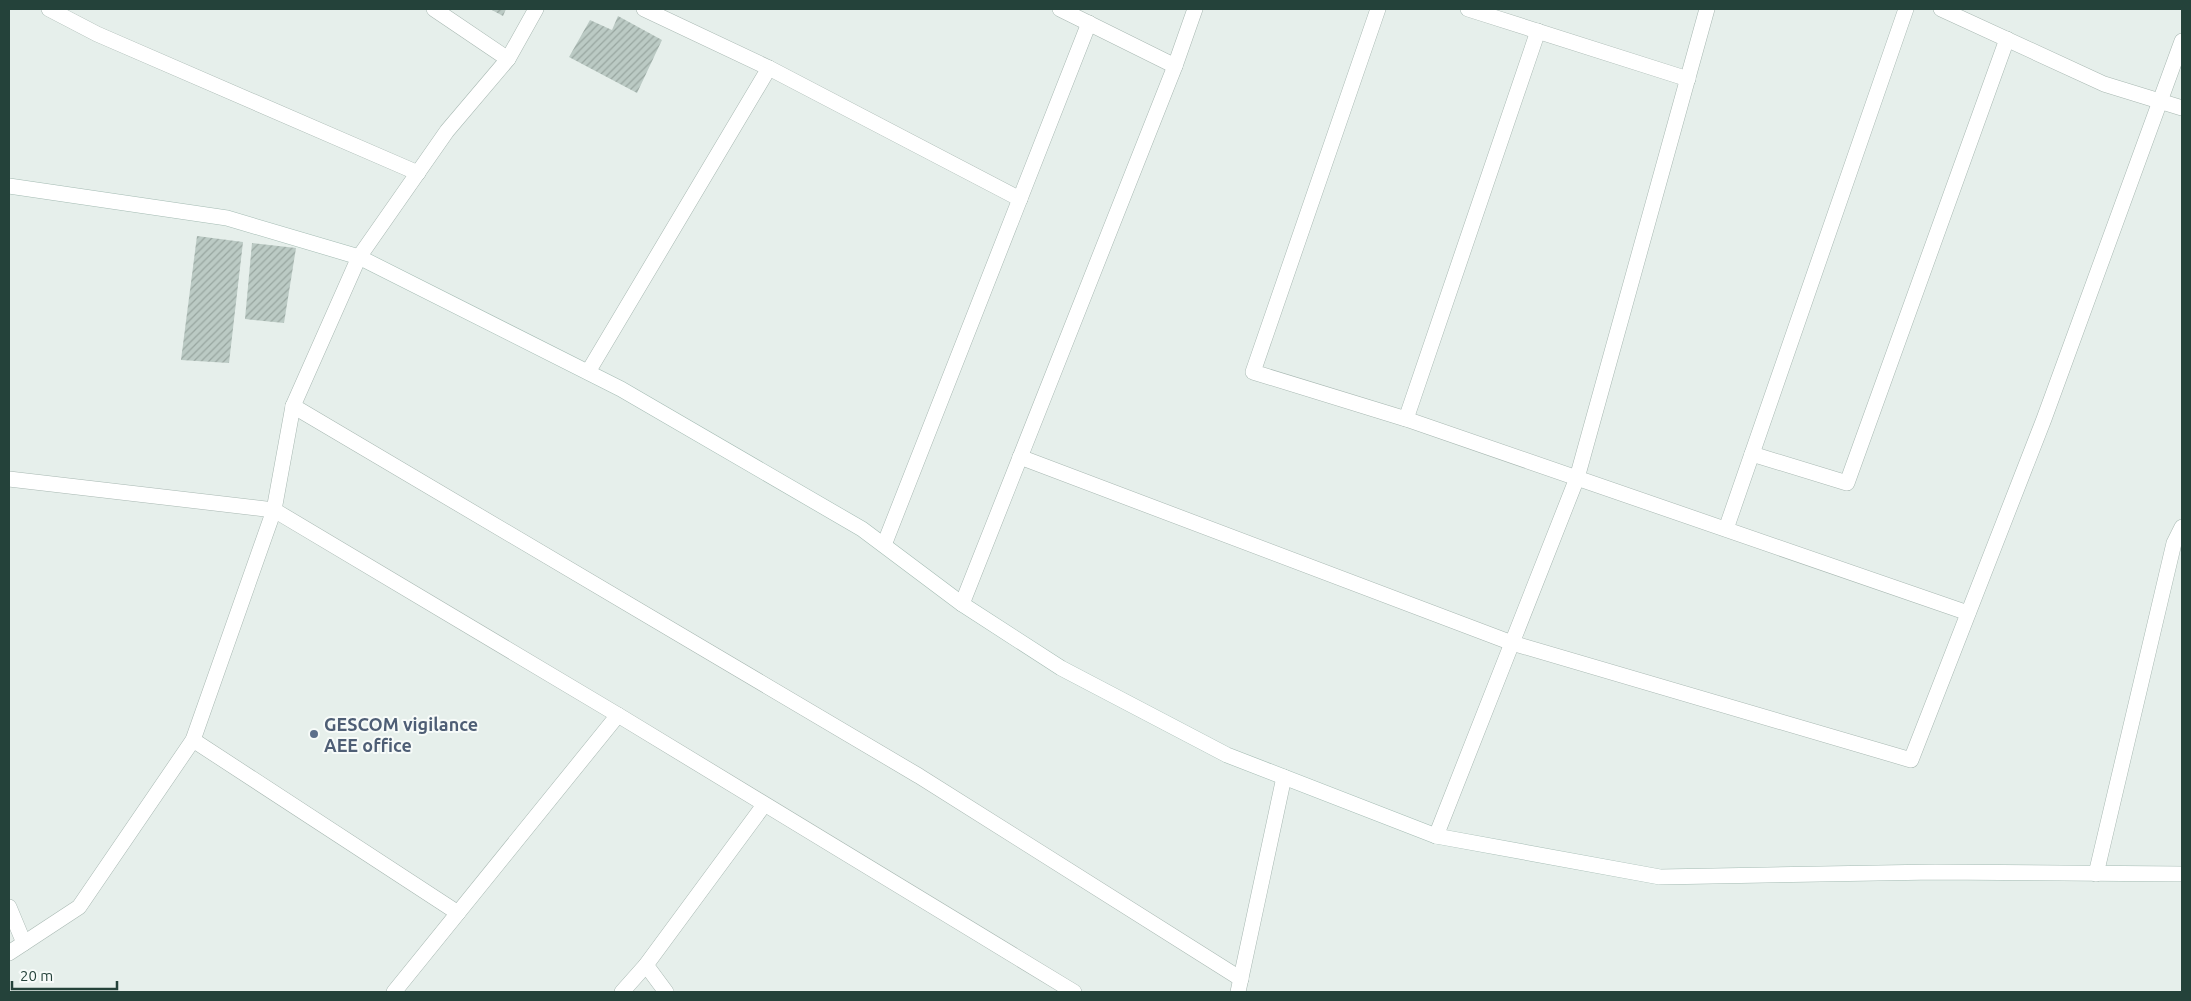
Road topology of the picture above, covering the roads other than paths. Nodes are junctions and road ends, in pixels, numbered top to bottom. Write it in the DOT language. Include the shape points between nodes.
graph roads {
  1 [pos="49,9"];
  2 [pos="434,9"];
  3 [pos="536,9"];
  4 [pos="644,9"];
  5 [pos="1060,9"];
  6 [pos="1195,9"];
  7 [pos="1378,9"];
  8 [pos="1468,9"];
  9 [pos="1707,9"];
  10 [pos="1906,9"];
  11 [pos="1941,9"];
  12 [pos="1089,22"];
  13 [pos="1538,31"];
  14 [pos="2007,39"];
  15 [pos="2182,41"];
  16 [pos="508,58"];
  17 [pos="1175,66"];
  18 [pos="769,68"];
  19 [pos="1688,79"];
  20 [pos="2160,101"];
  21 [pos="2182,108"];
  22 [pos="418,173"];
  23 [pos="9,186"];
  24 [pos="1020,199"];
  25 [pos="359,257"];
  26 [pos="588,372"];
  27 [pos="293,406"];
  28 [pos="1406,419"];
  29 [pos="1752,454"];
  30 [pos="1020,457"];
  31 [pos="1577,478"];
  32 [pos="9,479"];
  33 [pos="274,510"];
  34 [pos="2182,527"];
  35 [pos="1726,530"];
  36 [pos="884,545"];
  37 [pos="962,604"];
  38 [pos="1968,613"];
  39 [pos="1512,643"];
  40 [pos="618,715"];
  41 [pos="193,740"];
  42 [pos="1284,777"];
  43 [pos="764,805"];
  44 [pos="1436,836"];
  45 [pos="2096,874"];
  46 [pos="2182,874"];
  47 [pos="9,908"];
  48 [pos="458,912"];
  49 [pos="24,943"];
  50 [pos="9,953"];
  51 [pos="646,965"];
  52 [pos="1240,986"];
  53 [pos="394,992"];
  54 [pos="622,992"];
  55 [pos="666,992"];
  56 [pos="1074,992"];
  1 -- 22 [label="street" via="97,34"];
  2 -- 16 [label="street"];
  3 -- 16 [label="street"];
  4 -- 18 [label="street"];
  5 -- 12 [label="street"];
  6 -- 17 [label="street"];
  7 -- 28 [label="street" via="1252,372"];
  8 -- 13 [label="street"];
  9 -- 19 [label="street"];
  10 -- 29 [label="street"];
  11 -- 14 [label="street"];
  12 -- 17 [label="street"];
  12 -- 24 [label="street"];
  13 -- 19 [label="street"];
  13 -- 28 [label="street"];
  14 -- 20 [label="street" via="2104,84"];
  14 -- 29 [label="street" via="1847,483"];
  15 -- 20 [label="street"];
  16 -- 22 [label="street" via="447,131"];
  17 -- 30 [label="street"];
  18 -- 24 [label="street"];
  18 -- 26 [label="street"];
  19 -- 31 [label="street"];
  20 -- 21 [label="street"];
  20 -- 38 [label="street" via="2044,419"];
  22 -- 25 [label="street"];
  23 -- 25 [label="street" via="227,218"];
  24 -- 36 [label="street"];
  25 -- 26 [label="street"];
  25 -- 27 [label="street"];
  26 -- 36 [label="street" via="862,529"];
  27 -- 33 [label="street"];
  27 -- 52 [label="street" via="919,776"];
  28 -- 31 [label="street"];
  29 -- 35 [label="street"];
  30 -- 37 [label="street"];
  30 -- 39 [label="street"];
  31 -- 35 [label="street"];
  31 -- 39 [label="street"];
  32 -- 33 [label="street"];
  33 -- 40 [label="street"];
  33 -- 41 [label="street"];
  34 -- 45 [label="street" via="2174,544"];
  35 -- 38 [label="street"];
  36 -- 37 [label="street"];
  37 -- 42 [label="street" via="1061,668 1226,755"];
  38 -- 39 [label="street" via="1912,760"];
  39 -- 44 [label="street"];
  40 -- 43 [label="street"];
  40 -- 48 [label="street"];
  41 -- 48 [label="street"];
  41 -- 49 [label="street" via="79,907"];
  42 -- 44 [label="street"];
  42 -- 52 [label="street"];
  43 -- 51 [label="street"];
  43 -- 56 [label="street"];
  44 -- 45 [label="street" via="1660,877 1935,872"];
  45 -- 46 [label="street"];
  47 -- 49 [label="street"];
  48 -- 53 [label="street"];
  49 -- 50 [label="street"];
  51 -- 54 [label="street"];
  51 -- 55 [label="street"];
}
